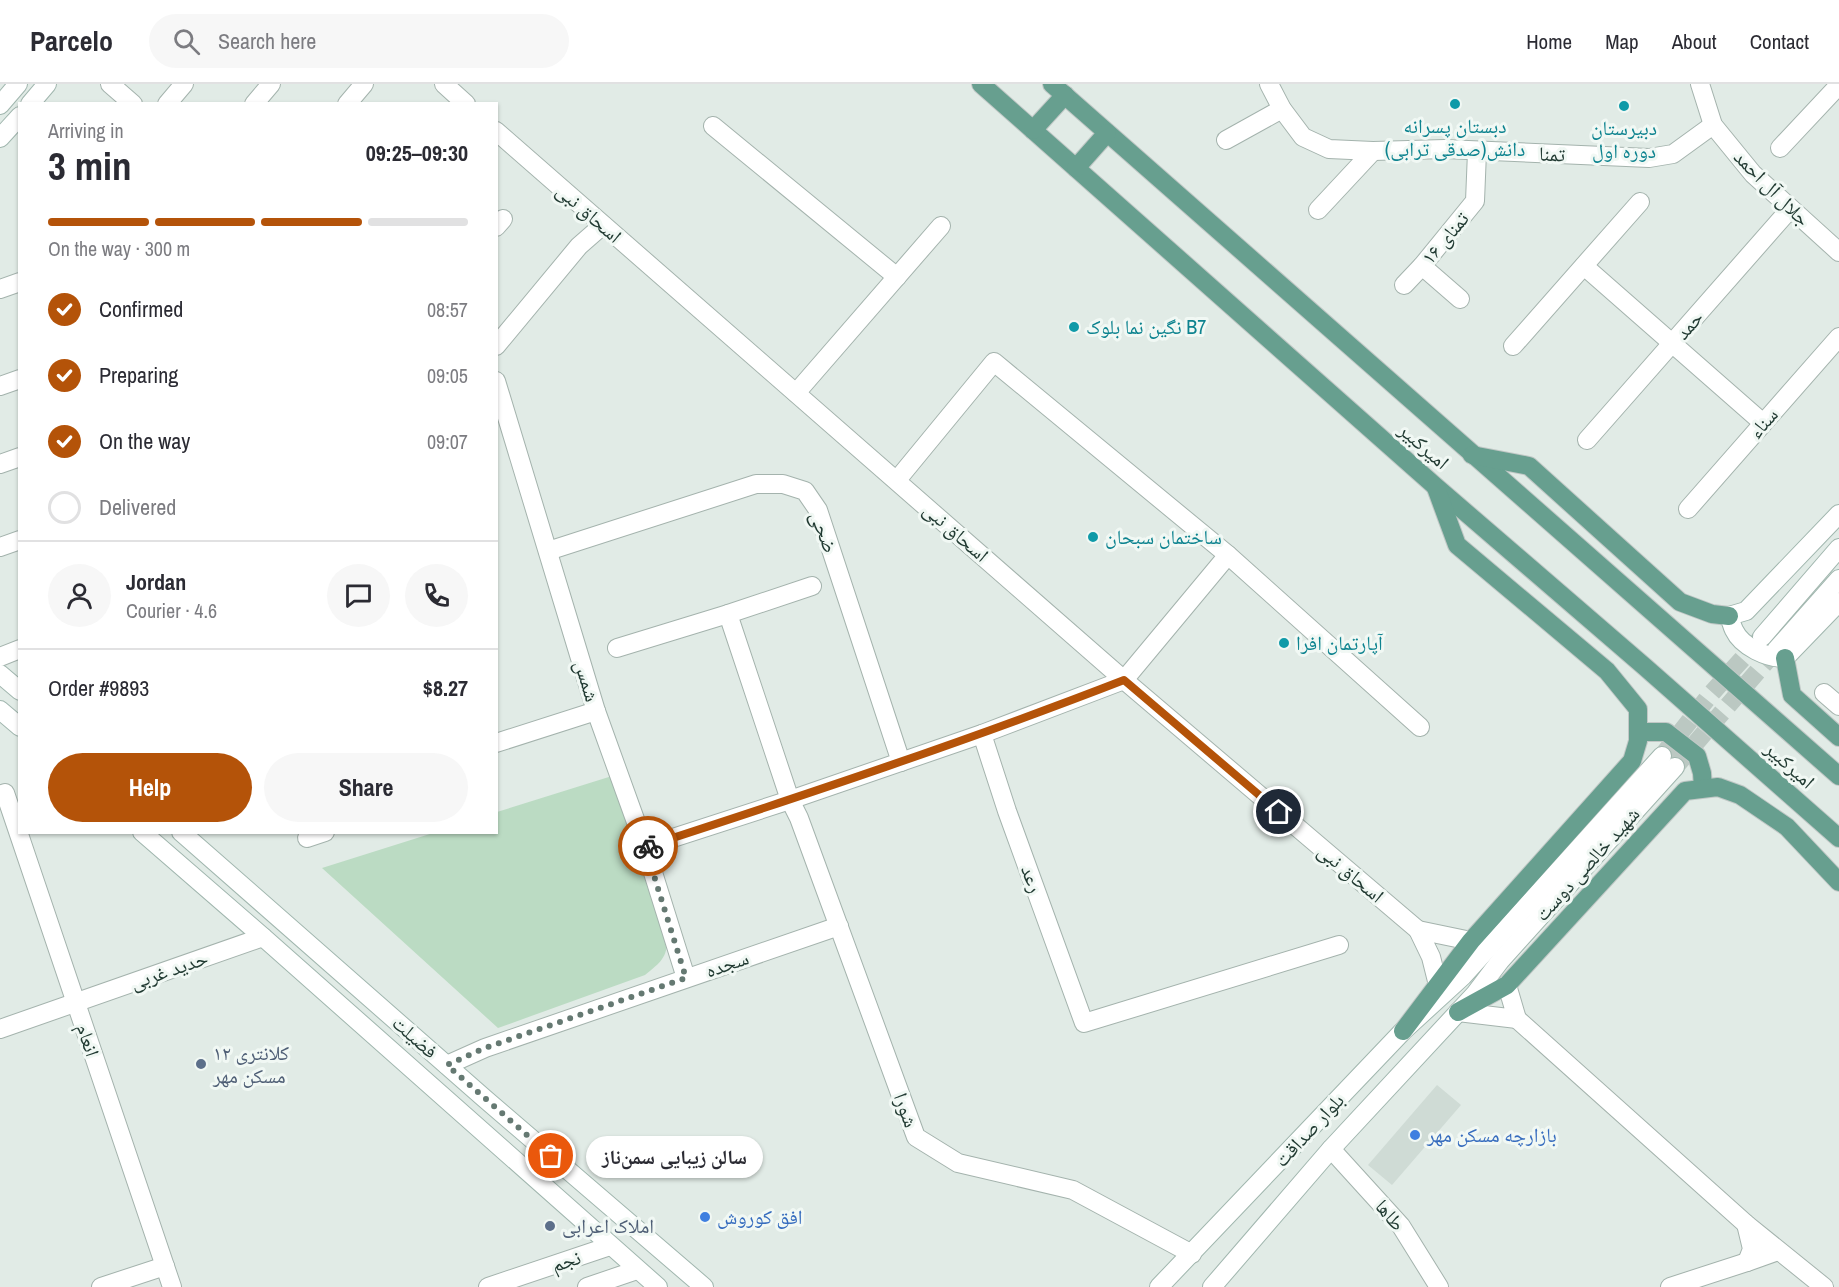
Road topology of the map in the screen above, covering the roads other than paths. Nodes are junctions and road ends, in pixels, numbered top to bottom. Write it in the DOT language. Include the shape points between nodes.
graph roads {
  1 [pos="18,84"];
  2 [pos="47,84"];
  3 [pos="110,84"];
  4 [pos="184,84"];
  5 [pos="271,84"];
  6 [pos="364,84"];
  7 [pos="444,84"];
  8 [pos="981,84"];
  9 [pos="1269,84"];
  10 [pos="1700,84"];
  11 [pos="1839,86"];
  12 [pos="1059,90"];
  13 [pos="32,102"];
  14 [pos="131,102"];
  15 [pos="169,102"];
  16 [pos="256,102"];
  17 [pos="349,102"];
  18 [pos="464,102"];
  19 [pos="0,105"];
  20 [pos="1282,109"];
  21 [pos="18,118"];
  22 [pos="1713,125"];
  23 [pos="713,126"];
  24 [pos="1033,130"];
  25 [pos="1107,132"];
  26 [pos="498,133"];
  27 [pos="0,138"];
  28 [pos="1226,140"];
  29 [pos="1780,148"];
  30 [pos="1373,151"];
  31 [pos="1477,152"];
  32 [pos="1076,168"];
  33 [pos="1640,202"];
  34 [pos="1790,209"];
  35 [pos="1318,210"];
  36 [pos="603,225"];
  37 [pos="941,226"];
  38 [pos="1838,250"];
  39 [pos="1422,266"];
  40 [pos="1584,266"];
  41 [pos="897,277"];
  42 [pos="18,283"];
  43 [pos="1404,285"];
  44 [pos="0,290"];
  45 [pos="1460,299"];
  46 [pos="1839,338"];
  47 [pos="498,344"];
  48 [pos="1672,344"];
  49 [pos="1513,346"];
  50 [pos="18,380"];
  51 [pos="0,386"];
  52 [pos="498,388"];
  53 [pos="796,393"];
  54 [pos="1763,423"];
  55 [pos="1587,440"];
  56 [pos="1472,455"];
  57 [pos="18,458"];
  58 [pos="0,464"];
  59 [pos="897,480"];
  60 [pos="1435,486"];
  61 [pos="1688,509"];
  62 [pos="1839,514"];
  63 [pos="18,541"];
  64 [pos="0,547"];
  65 [pos="1839,548"];
  66 [pos="548,551"];
  67 [pos="1228,555"];
  68 [pos="1839,579"];
  69 [pos="812,586"];
  70 [pos="1839,602"];
  71 [pos="728,614"];
  72 [pos="1729,616"];
  73 [pos="1762,637"];
  74 [pos="617,648"];
  75 [pos="18,650"];
  76 [pos="1781,654"];
  77 [pos="0,657"];
  78 [pos="0,674"];
  79 [pos="1124,680"];
  80 [pos="18,689"];
  81 [pos="1824,693"];
  82 [pos="1839,706"];
  83 [pos="0,710"];
  84 [pos="596,711"];
  85 [pos="18,725"];
  86 [pos="1420,727"];
  87 [pos="1638,732"];
  88 [pos="982,734"];
  89 [pos="1839,737"];
  90 [pos="498,742"];
  91 [pos="900,762"];
  92 [pos="1839,776"];
  93 [pos="1703,789"];
  94 [pos="3,794"];
  95 [pos="790,800"];
  96 [pos="144,834"];
  97 [pos="183,834"];
  98 [pos="319,834"];
  99 [pos="307,838"];
  100 [pos="1839,838"];
  101 [pos="645,847"];
  102 [pos="1839,882"];
  103 [pos="839,926"];
  104 [pos="1418,930"];
  105 [pos="263,937"];
  106 [pos="1479,943"];
  107 [pos="1339,945"];
  108 [pos="1463,976"];
  109 [pos="686,978"];
  110 [pos="1438,984"];
  111 [pos="1507,985"];
  112 [pos="1475,994"];
  113 [pos="76,1003"];
  114 [pos="1458,1012"];
  115 [pos="1517,1019"];
  116 [pos="0,1029"];
  117 [pos="1403,1031"];
  118 [pos="447,1065"];
  119 [pos="1331,1149"];
  120 [pos="1746,1224"];
  121 [pos="636,1228"];
  122 [pos="610,1246"];
  123 [pos="1778,1251"];
  124 [pos="663,1252"];
  125 [pos="1192,1254"];
  126 [pos="1747,1262"];
  127 [pos="165,1266"];
  128 [pos="637,1270"];
  129 [pos="101,1287"];
  130 [pos="172,1287"];
  131 [pos="488,1287"];
  132 [pos="587,1287"];
  133 [pos="658,1287"];
  134 [pos="704,1287"];
  135 [pos="1159,1287"];
  136 [pos="1212,1287"];
  137 [pos="1439,1287"];
  138 [pos="1670,1287"];
  139 [pos="1824,1287"];
  1 -- 19 [label="street"];
  2 -- 13 [label="street"];
  3 -- 14 [label="street"];
  4 -- 15 [label="street"];
  5 -- 16 [label="street"];
  6 -- 17 [label="street"];
  7 -- 18 [label="street"];
  8 -- 24 [label="main road, امیرکبیر"];
  9 -- 20 [label="street, تمنا"];
  10 -- 22 [label="street, جلال آل احمد"];
  11 -- 29 [label="street"];
  12 -- 24 [label="main road"];
  12 -- 25 [label="main road, امیرکبیر"];
  20 -- 28 [label="street"];
  20 -- 30 [label="street, تمنا" via="1303,137 1329,149"];
  21 -- 27 [label="street"];
  22 -- 31 [label="street, تمنا" via="1673,154 1649,158"];
  22 -- 34 [label="street, جلال آل احمد" via="1757,180"];
  23 -- 41 [label="street"];
  24 -- 32 [label="main road, امیرکبیر"];
  25 -- 32 [label="main road"];
  25 -- 56 [label="main road, امیرکبیر"];
  26 -- 36 [label="street, اسحاق نبی"];
  30 -- 31 [label="street, تمنا"];
  30 -- 35 [label="street"];
  31 -- 39 [label="street, تمنای ۱۶" via="1475,201"];
  32 -- 60 [label="main road, امیرکبیر"];
  33 -- 40 [label="street"];
  34 -- 38 [label="street, جلال آل احمد"];
  34 -- 48 [label="street, حمد"];
  36 -- 47 [label="street" via="579,246"];
  36 -- 53 [label="street, اسحاق نبی"];
  37 -- 41 [label="street"];
  39 -- 43 [label="street, تمنای ۱۶"];
  39 -- 45 [label="street"];
  40 -- 48 [label="street"];
  40 -- 49 [label="street"];
  41 -- 53 [label="street"];
  42 -- 44 [label="street"];
  46 -- 54 [label="street, سناء"];
  48 -- 54 [label="street"];
  48 -- 55 [label="street, حمد"];
  50 -- 51 [label="street"];
  52 -- 66 [label="street, شمس"];
  53 -- 59 [label="street, اسحاق نبی"];
  54 -- 61 [label="street, سناء"];
  56 -- 72 [label="main road" via="1529,466 1680,602"];
  56 -- 92 [label="main road, امیرکبیر"];
  57 -- 58 [label="street"];
  59 -- 67 [label="street" via="994,362"];
  59 -- 79 [label="street, اسحاق نبی"];
  60 -- 87 [label="main road" via="1457,545 1607,671 1638,709"];
  60 -- 100 [label="main road, امیرکبیر"];
  62 -- 72 [label="street" via="1746,611"];
  63 -- 64 [label="street"];
  65 -- 73 [label="street"];
  66 -- 84 [label="street, شمس"];
  66 -- 91 [label="street, ضحی" via="756,484 783,484 805,491 818,510"];
  67 -- 79 [label="street"];
  67 -- 86 [label="street"];
  68 -- 76 [label="street"];
  69 -- 71 [label="street"];
  70 -- 76 [label="street"];
  71 -- 74 [label="street"];
  71 -- 95 [label="street, شورا"];
  72 -- 76 [label="street" via="1734,632 1751,648 1774,658"];
  75 -- 77 [label="street"];
  76 -- 89 [label="main road" via="1792,695"];
  78 -- 80 [label="street"];
  79 -- 88 [label="street"];
  79 -- 104 [label="street, اسحاق نبی"];
  81 -- 82 [label="street"];
  83 -- 85 [label="street"];
  84 -- 90 [label="street"];
  84 -- 101 [label="street, شمس"];
  87 -- 93 [label="main road" via="1666,732 1697,756"];
  87 -- 106 [label="main road" via="1632,761"];
  88 -- 91 [label="street"];
  88 -- 107 [label="street, رعد" via="1084,1023"];
  91 -- 95 [label="street"];
  93 -- 102 [label="main road" via="1718,787 1740,795 1777,820"];
  93 -- 111 [label="main road" via="1684,791"];
  94 -- 113 [label="street, انعام"];
  95 -- 101 [label="street"];
  95 -- 103 [label="street, شورا"];
  96 -- 105 [label="street, فضیلت"];
  97 -- 118 [label="street, فضیلت"];
  98 -- 99 [label="street"];
  101 -- 109 [label="street, شمس"];
  103 -- 109 [label="street, سجده"];
  103 -- 125 [label="street, شورا" via="916,1137 958,1163 1073,1190"];
  104 -- 106 [label="street"];
  104 -- 110 [label="street"];
  105 -- 113 [label="street, حدید غربی"];
  105 -- 122 [label="street, فضیلت"];
  106 -- 108 [label="street, شهید خالصی دوست"];
  106 -- 110 [label="main road"];
  106 -- 112 [label="street, شهید خالصی دوست" via="1668,761"];
  108 -- 117 [label="street, بلوار صداقت"];
  109 -- 118 [label="street, سجده"];
  110 -- 117 [label="main road"];
  111 -- 114 [label="main road"];
  111 -- 115 [label="street"];
  112 -- 114 [label="street, بلوار صداقت"];
  113 -- 116 [label="street, حدید غربی"];
  113 -- 127 [label="street, انعام"];
  114 -- 115 [label="street"];
  114 -- 119 [label="street, بلوار صداقت"];
  115 -- 120 [label="street"];
  117 -- 125 [label="street, بلوار صداقت"];
  118 -- 121 [label="street, فضیلت"];
  119 -- 136 [label="street, بلوار صداقت"];
  119 -- 137 [label="street, طاها" via="1401,1226"];
  120 -- 123 [label="street"];
  120 -- 126 [label="street" via="1752,1249"];
  121 -- 122 [label="street, نجم"];
  121 -- 124 [label="street, فضیلت"];
  122 -- 128 [label="street, فضیلت"];
  122 -- 131 [label="street, نجم"];
  123 -- 126 [label="street"];
  123 -- 139 [label="street"];
  124 -- 128 [label="street, نجم"];
  124 -- 134 [label="street, فضیلت"];
  125 -- 135 [label="street, بلوار صداقت"];
  126 -- 138 [label="street"];
  127 -- 129 [label="street"];
  127 -- 130 [label="street, انعام"];
  128 -- 132 [label="street, نجم"];
  128 -- 133 [label="street, فضیلت"];
}
